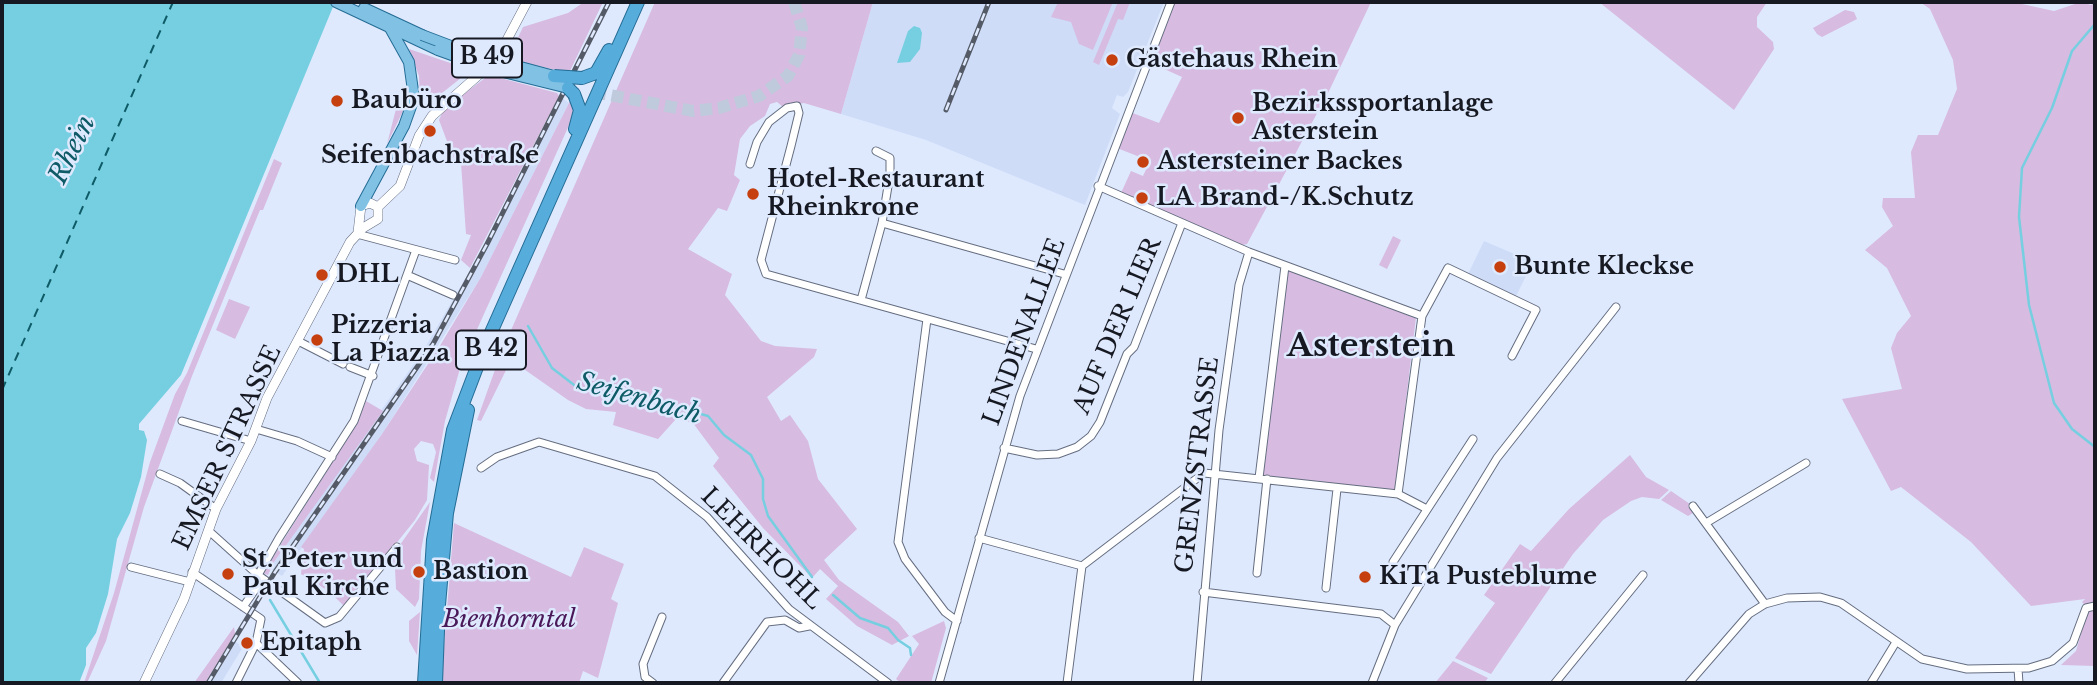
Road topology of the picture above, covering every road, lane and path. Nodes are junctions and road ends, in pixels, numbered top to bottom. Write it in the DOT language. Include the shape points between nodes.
graph roads {
  1 [pos="336,2"];
  2 [pos="352,2"];
  3 [pos="527,2"];
  4 [pos="630,2"];
  5 [pos="638,2"];
  6 [pos="646,2"];
  7 [pos="1171,2"];
  8 [pos="367,13"];
  9 [pos="390,28"];
  10 [pos="554,76"];
  11 [pos="576,87"];
  12 [pos="595,90"];
  13 [pos="876,151"];
  14 [pos="750,164"];
  15 [pos="1098,186"];
  16 [pos="360,206"];
  17 [pos="378,207"];
  18 [pos="365,223"];
  19 [pos="882,223"];
  20 [pos="1182,223"];
  21 [pos="357,234"];
  22 [pos="416,250"];
  23 [pos="1249,252"];
  24 [pos="455,260"];
  25 [pos="1285,266"];
  26 [pos="1064,274"];
  27 [pos="407,275"];
  28 [pos="453,295"];
  29 [pos="861,300"];
  30 [pos="1616,307"];
  31 [pos="1422,316"];
  32 [pos="927,318"];
  33 [pos="300,342"];
  34 [pos="1036,349"];
  35 [pos="1512,356"];
  36 [pos="373,376"];
  37 [pos="182,421"];
  38 [pos="256,429"];
  39 [pos="1473,439"];
  40 [pos="251,441"];
  41 [pos="1004,448"];
  42 [pos="332,457"];
  43 [pos="446,461"];
  44 [pos="1806,463"];
  45 [pos="481,468"];
  46 [pos="1214,473"];
  47 [pos="160,474"];
  48 [pos="1263,478"];
  49 [pos="1337,489"];
  50 [pos="1398,494"];
  51 [pos="1693,506"];
  52 [pos="216,509"];
  53 [pos="1427,509"];
  54 [pos="1706,523"];
  55 [pos="209,531"];
  56 [pos="979,538"];
  57 [pos="397,547"];
  58 [pos="1393,562"];
  59 [pos="1082,566"];
  60 [pos="131,568"];
  61 [pos="1257,573"];
  62 [pos="258,575"];
  63 [pos="1643,575"];
  64 [pos="191,577"];
  65 [pos="1325,588"];
  66 [pos="1203,592"];
  67 [pos="1765,604"];
  68 [pos="2095,606"];
  69 [pos="243,607"];
  70 [pos="662,617"];
  71 [pos="957,621"];
  72 [pos="1395,625"];
  73 [pos="809,626"];
  74 [pos="1896,642"];
  75 [pos="256,643"];
  76 [pos="2018,668"];
  77 [pos="1691,682"];
  78 [pos="144,683"];
  79 [pos="236,683"];
  80 [pos="298,683"];
  81 [pos="424,683"];
  82 [pos="436,683"];
  83 [pos="653,683"];
  84 [pos="724,683"];
  85 [pos="888,683"];
  86 [pos="939,683"];
  87 [pos="1067,683"];
  88 [pos="1197,683"];
  89 [pos="1372,683"];
  90 [pos="1555,683"];
  91 [pos="1873,683"];
  92 [pos="2020,683"];
  1 -- 8 [label="main road, B 49"];
  2 -- 8 [label="main road, B 49"];
  3 -- 17 [label="street, EMSER STRASSE" via="502,51 432,116 419,136 400,186"];
  4 -- 11 [label="highway" via="603,63"];
  5 -- 43 [label="highway, B 42" via="485,346 458,414"];
  6 -- 82 [label="highway, B 42" via="472,397 447,513"];
  7 -- 15 [label="street, LINDENALLEE"];
  8 -- 9 [label="main road, B 49"];
  8 -- 10 [label="main road, B 49, bridge" via="472,54"];
  9 -- 11 [label="main road, B 49, bridge" via="491,69"];
  9 -- 16 [label="main road" via="409,62 414,98 411,112"];
  10 -- 11 [label="highway, B 49, bridge"];
  11 -- 12 [label="highway, B 49"];
  11 -- 43 [label="highway" via="578,122 467,370 452,416"];
  13 -- 19 [label="street" via="888,155 891,165"];
  14 -- 29 [label="street" via="769,122 797,106 797,122 761,266 766,274"];
  15 -- 20 [label="street"];
  15 -- 26 [label="street, LINDENALLEE"];
  16 -- 17 [label="street" via="370,202"];
  16 -- 18 [label="street, EMSER STRASSE" via="358,214"];
  17 -- 18 [label="street, EMSER STRASSE" via="378,219"];
  18 -- 21 [label="street, EMSER STRASSE"];
  19 -- 26 [label="street"];
  19 -- 29 [label="street"];
  20 -- 23 [label="street"];
  20 -- 41 [label="street, AUF DER LIER" via="1134,347 1091,436 1058,454"];
  21 -- 22 [label="street"];
  21 -- 33 [label="street, EMSER STRASSE"];
  22 -- 24 [label="street"];
  22 -- 27 [label="street"];
  23 -- 25 [label="street"];
  23 -- 46 [label="street, GRENZSTRASSE" via="1240,285"];
  25 -- 31 [label="street"];
  25 -- 48 [label="street"];
  26 -- 34 [label="street, LINDENALLEE"];
  27 -- 28 [label="street"];
  27 -- 36 [label="street"];
  29 -- 32 [label="street"];
  30 -- 72 [label="street" via="1497,458"];
  31 -- 35 [label="street" via="1448,268 1536,310"];
  31 -- 50 [label="street"];
  32 -- 34 [label="street"];
  32 -- 71 [label="street" via="898,542 905,559"];
  33 -- 36 [label="street"];
  33 -- 38 [label="street, EMSER STRASSE" via="267,398"];
  34 -- 41 [label="street, LINDENALLEE"];
  36 -- 42 [label="street"];
  37 -- 40 [label="street"];
  38 -- 40 [label="street, EMSER STRASSE"];
  38 -- 42 [label="street"];
  39 -- 53 [label="street"];
  40 -- 52 [label="street, EMSER STRASSE"];
  41 -- 56 [label="street, LINDENALLEE"];
  42 -- 62 [label="street"];
  43 -- 81 [label="highway, B 42" via="424,601"];
  44 -- 54 [label="street"];
  45 -- 73 [label="street, LEHRHOHL" via="539,442 645,472 707,517 772,592"];
  46 -- 48 [label="street"];
  46 -- 59 [label="street" via="1204,472"];
  46 -- 66 [label="street, GRENZSTRASSE"];
  47 -- 52 [label="street"];
  48 -- 49 [label="street"];
  48 -- 61 [label="street"];
  49 -- 50 [label="street"];
  49 -- 65 [label="street"];
  50 -- 53 [label="street"];
  51 -- 54 [label="street"];
  52 -- 55 [label="street, EMSER STRASSE"];
  53 -- 58 [label="street"];
  54 -- 67 [label="street"];
  55 -- 62 [label="street"];
  55 -- 64 [label="street, EMSER STRASSE"];
  56 -- 59 [label="street"];
  56 -- 71 [label="street, LINDENALLEE"];
  57 -- 62 [label="street" via="330,623 310,615"];
  59 -- 87 [label="street"];
  60 -- 64 [label="street"];
  62 -- 69 [label="street" via="259,584"];
  63 -- 90 [label="street"];
  64 -- 69 [label="street"];
  64 -- 78 [label="street, EMSER STRASSE"];
  66 -- 72 [label="street" via="1381,614"];
  66 -- 88 [label="street, GRENZSTRASSE"];
  67 -- 74 [label="street" via="1807,596 1832,600"];
  67 -- 77 [label="street" via="1739,625"];
  68 -- 76 [label="street" via="2084,611 2076,639 2060,656 2036,667"];
  69 -- 75 [label="street" via="261,619"];
  70 -- 83 [label="street" via="643,664 645,677"];
  71 -- 86 [label="street, LINDENALLEE"];
  72 -- 89 [label="street"];
  73 -- 84 [label="street" via="799,628 785,620 767,622"];
  73 -- 85 [label="street, LEHRHOHL"];
  74 -- 76 [label="street" via="1922,659 1954,668"];
  74 -- 91 [label="street"];
  75 -- 79 [label="street"];
  75 -- 80 [label="street"];
  76 -- 92 [label="street"];
}
